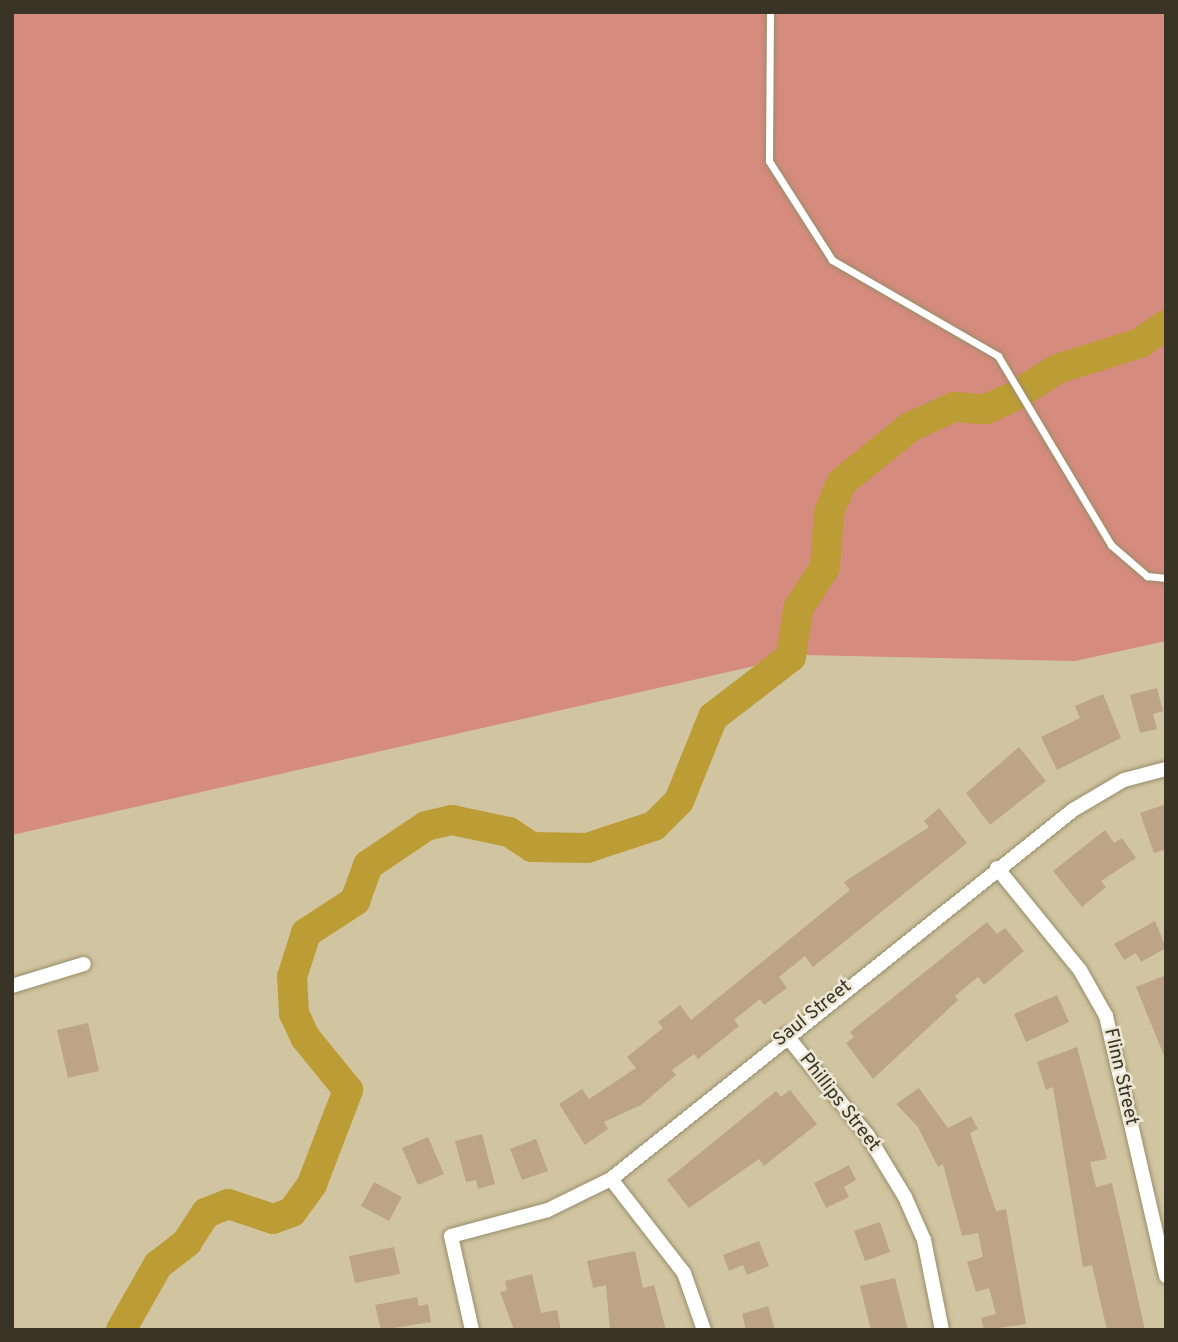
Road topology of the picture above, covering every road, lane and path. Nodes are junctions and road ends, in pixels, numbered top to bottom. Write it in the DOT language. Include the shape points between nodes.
graph roads {
  1 [pos="770,12"];
  2 [pos="1166,578"];
  3 [pos="1166,769"];
  4 [pos="997,868"];
  5 [pos="84,964"];
  6 [pos="12,986"];
  7 [pos="786,1035"];
  8 [pos="611,1179"];
  9 [pos="1166,1276"];
  10 [pos="472,1330"];
  11 [pos="704,1330"];
  12 [pos="942,1330"];
  1 -- 2 [label="lane" via="769,161 832,261 998,356 1111,545 1147,576"];
  3 -- 4 [label="street, Saul Street" via="1124,780 1073,810"];
  4 -- 7 [label="street, Saul Street"];
  4 -- 9 [label="street, Flinn Street" via="1080,970 1106,1016"];
  5 -- 6 [label="street"];
  7 -- 8 [label="street, Saul Street"];
  7 -- 12 [label="street, Phillips Street" via="868,1136 905,1197 924,1240"];
  8 -- 10 [label="street, Saul Street" via="548,1210 451,1236"];
  8 -- 11 [label="street" via="684,1273"];
}
